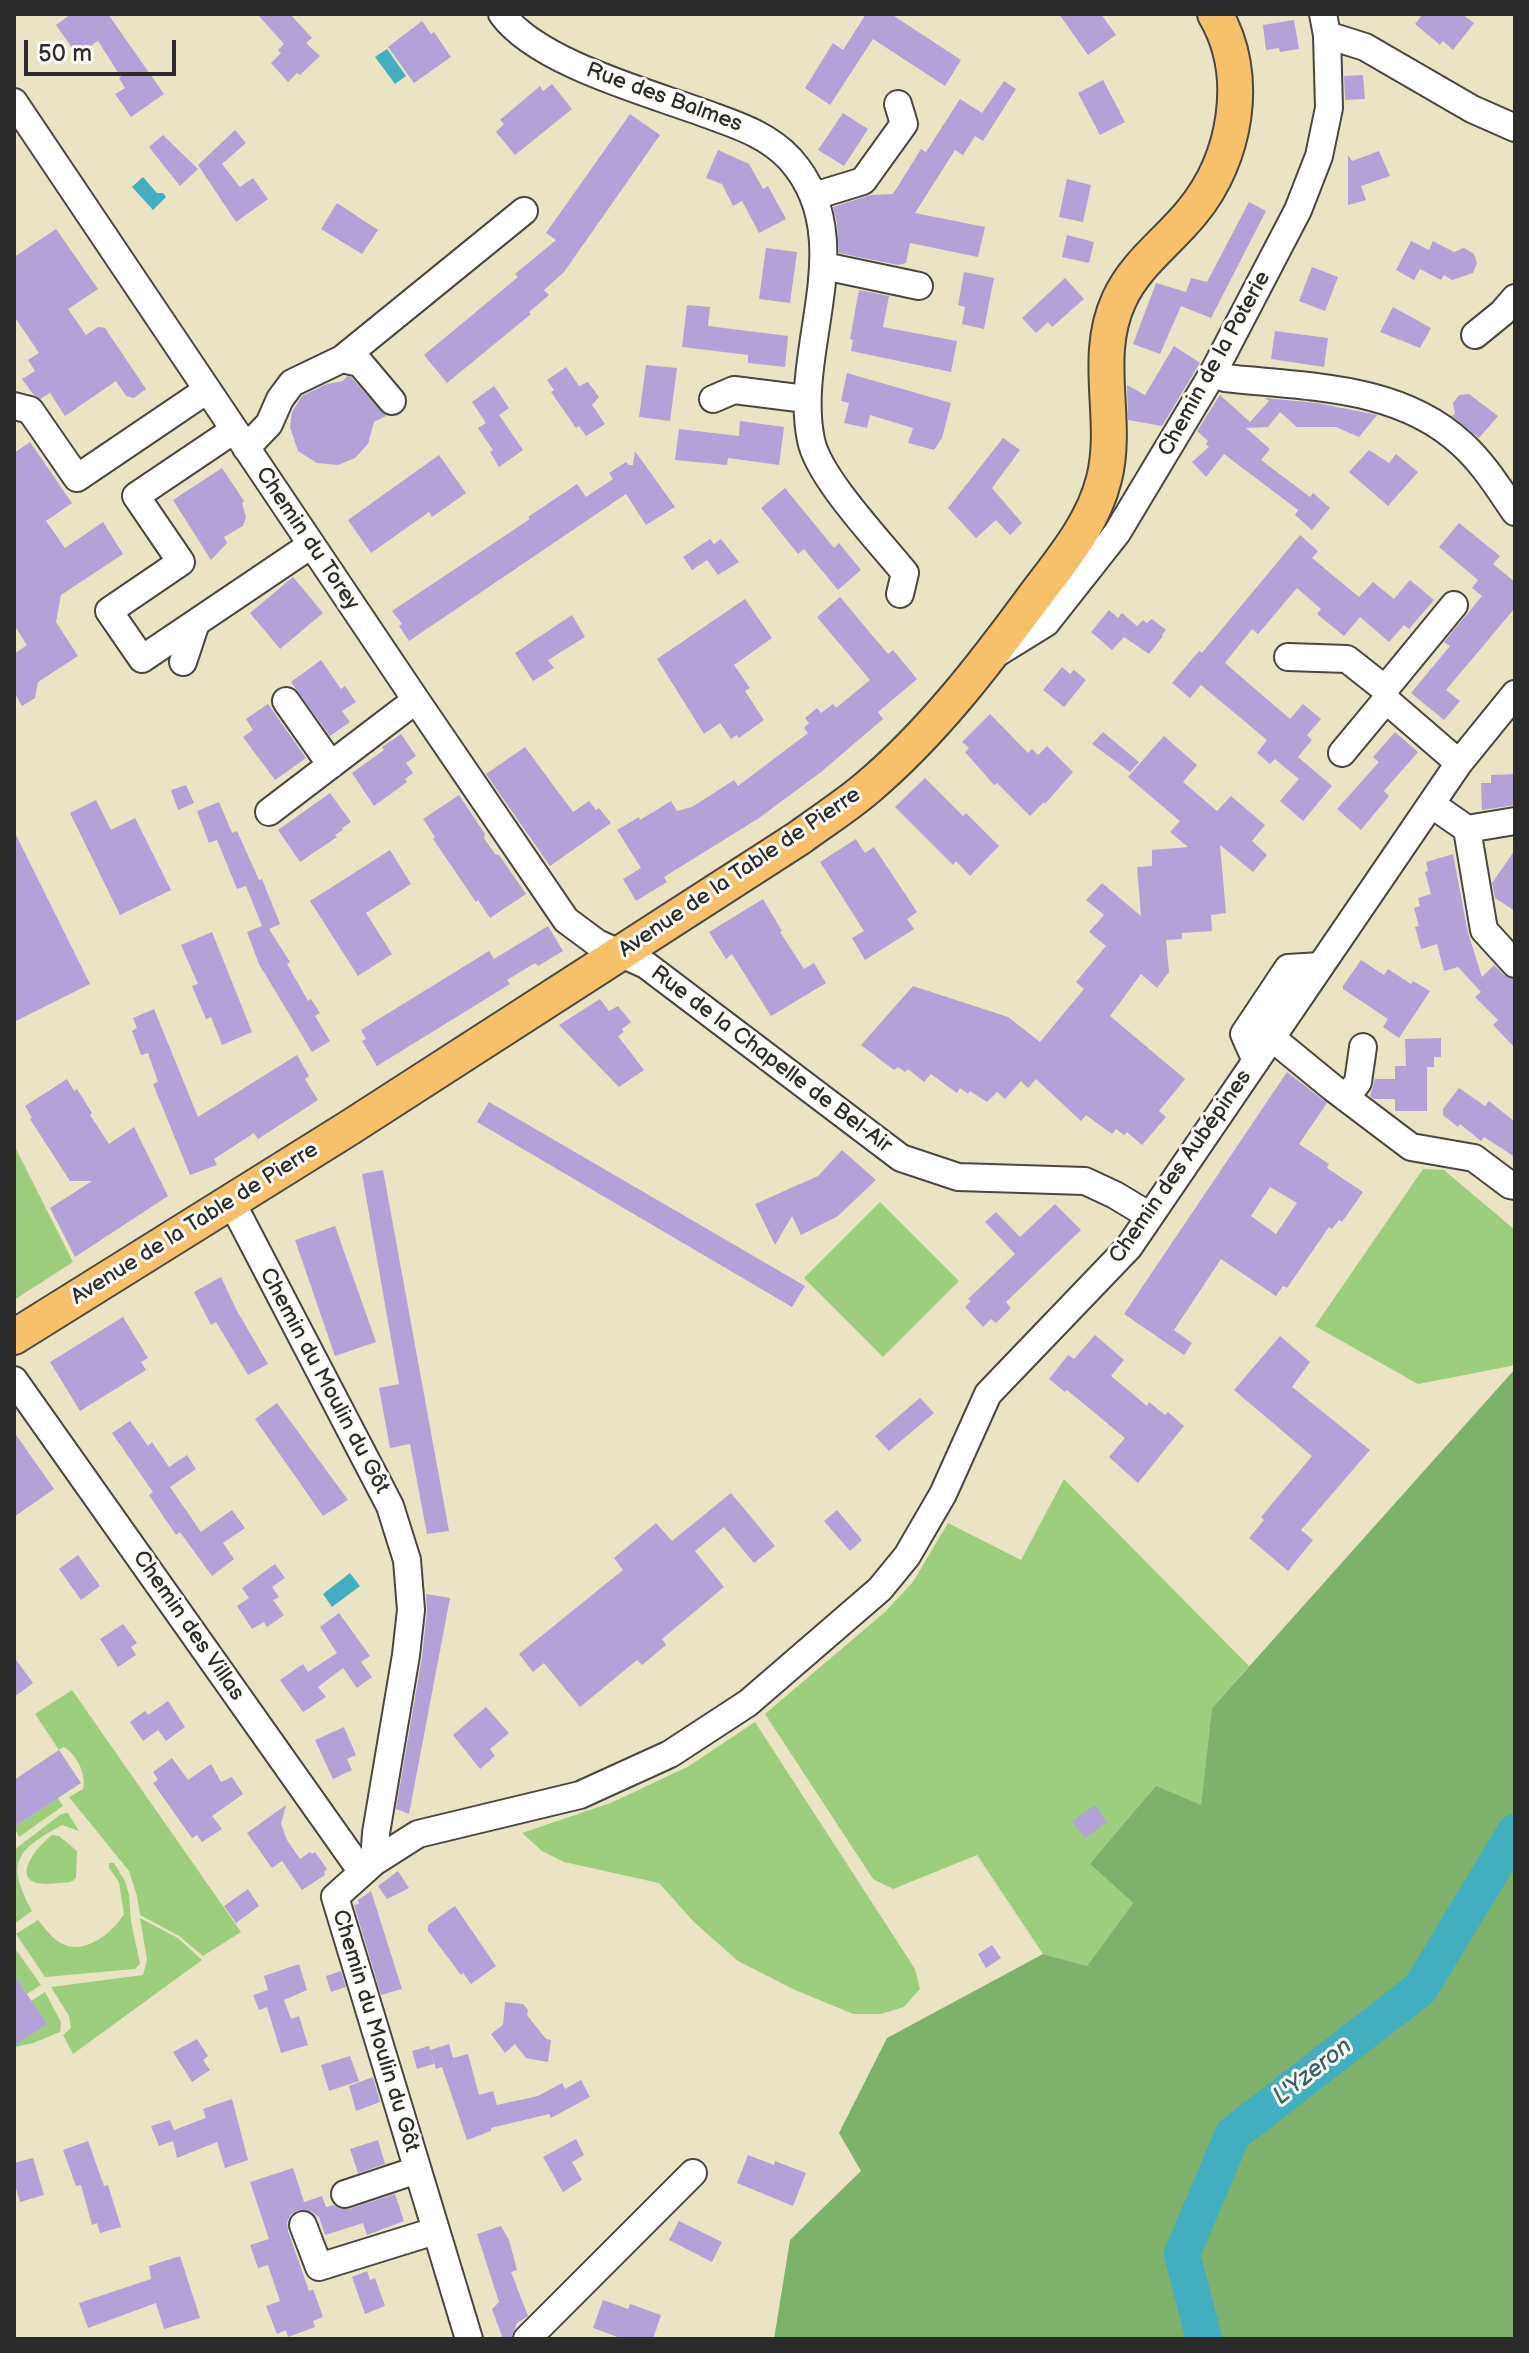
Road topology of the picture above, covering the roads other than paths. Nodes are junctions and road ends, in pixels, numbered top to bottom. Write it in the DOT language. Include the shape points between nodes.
graph roads {
  1 [pos="502,14"];
  2 [pos="1215,14"];
  3 [pos="1325,24"];
  4 [pos="14,102"];
  5 [pos="898,104"];
  6 [pos="1515,128"];
  7 [pos="814,196"];
  8 [pos="524,211"];
  9 [pos="824,266"];
  10 [pos="919,286"];
  11 [pos="1515,298"];
  12 [pos="1475,335"];
  13 [pos="342,359"];
  14 [pos="1213,373"];
  15 [pos="207,390"];
  16 [pos="713,399"];
  17 [pos="806,399"];
  18 [pos="392,401"];
  19 [pos="14,406"];
  20 [pos="240,439"];
  21 [pos="1515,512"];
  22 [pos="311,545"];
  23 [pos="900,594"];
  24 [pos="1454,605"];
  25 [pos="196,623"];
  26 [pos="1288,657"];
  27 [pos="989,659"];
  28 [pos="183,662"];
  29 [pos="1385,694"];
  30 [pos="1515,694"];
  31 [pos="416,700"];
  32 [pos="286,701"];
  33 [pos="1342,753"];
  34 [pos="1459,763"];
  35 [pos="331,765"];
  36 [pos="1431,804"];
  37 [pos="269,812"];
  38 [pos="1515,821"];
  39 [pos="1467,829"];
  40 [pos="621,954"];
  41 [pos="1515,964"];
  42 [pos="1320,966"];
  43 [pos="1272,1038"];
  44 [pos="1363,1047"];
  45 [pos="1256,1061"];
  46 [pos="1346,1098"];
  47 [pos="1515,1186"];
  48 [pos="231,1201"];
  49 [pos="1150,1216"];
  50 [pos="14,1337"];
  51 [pos="14,1380"];
  52 [pos="368,1867"];
  53 [pos="417,2170"];
  54 [pos="693,2173"];
  55 [pos="345,2194"];
  56 [pos="303,2225"];
  57 [pos="435,2231"];
  58 [pos="469,2339"];
  59 [pos="527,2339"];
  1 -- 7 [label="street, Rue des Balmes" via="559,59 755,131 790,159"];
  2 -- 27 [label="main road, Avenue de la Table de Pierre" via="1232,62 1235,102 1229,143 1215,180 1118,300 1104,374 1109,443 1105,478 1075,542"];
  3 -- 6 [label="street"];
  3 -- 14 [label="street, Chemin de la Poterie" via="1329,108 1319,156 1298,210"];
  4 -- 15 [label="street, Chemin du Torey"];
  5 -- 7 [label="street" via="904,124 863,181"];
  7 -- 9 [label="street, Rue des Balmes"];
  8 -- 13 [label="street"];
  9 -- 10 [label="street"];
  9 -- 17 [label="street, Rue des Balmes"];
  11 -- 12 [label="street"];
  13 -- 18 [label="street" via="360,363"];
  13 -- 20 [label="street" via="292,383 269,424"];
  14 -- 21 [label="street" via="1387,400 1461,443"];
  14 -- 27 [label="street, Chemin de la Poterie" via="1117,533 1046,623"];
  15 -- 19 [label="street" via="77,478 30,410"];
  15 -- 20 [label="street, Chemin du Torey"];
  16 -- 17 [label="street" via="734,390"];
  17 -- 23 [label="street, Rue des Balmes" via="811,444 831,482 905,573"];
  20 -- 22 [label="street, Chemin du Torey"];
  20 -- 25 [label="street" via="136,496 181,562 109,611 142,659"];
  22 -- 25 [label="street"];
  22 -- 31 [label="street, Chemin du Torey"];
  24 -- 29 [label="street"];
  25 -- 28 [label="street"];
  26 -- 29 [label="street" via="1347,659"];
  27 -- 40 [label="main road, Avenue de la Table de Pierre" via="934,724 867,788"];
  29 -- 33 [label="street"];
  29 -- 34 [label="street"];
  30 -- 34 [label="street, Chemin des Aubépines"];
  31 -- 35 [label="street"];
  31 -- 40 [label="street, Chemin du Torey" via="566,920"];
  32 -- 35 [label="street"];
  34 -- 36 [label="street, Chemin des Aubépines"];
  35 -- 37 [label="street"];
  36 -- 39 [label="street"];
  36 -- 42 [label="street, Chemin des Aubépines"];
  38 -- 39 [label="street"];
  39 -- 41 [label="street" via="1484,930"];
  40 -- 48 [label="main road, Avenue de la Table de Pierre"];
  40 -- 49 [label="street, Rue de la Chapelle de Bel-Air" via="668,981 901,1158 958,1177 1085,1181"];
  42 -- 43 [label="street, Chemin des Aubépines"];
  42 -- 45 [label="street" via="1288,968 1244,1034"];
  43 -- 45 [label="street, Chemin des Aubépines"];
  43 -- 46 [label="street"];
  44 -- 46 [label="street" via="1358,1082"];
  45 -- 49 [label="street, Chemin des Aubépines"];
  46 -- 47 [label="street" via="1411,1147 1474,1158"];
  48 -- 50 [label="main road, Avenue de la Table de Pierre"];
  48 -- 52 [label="street, Chemin du Moulin du Gôt" via="390,1506 407,1560 411,1610 406,1655"];
  49 -- 52 [label="street, Chemin des Aubépines" via="1110,1268 988,1394 943,1494 889,1578 748,1703 670,1754 580,1795 418,1834"];
  51 -- 52 [label="street, Chemin des Villas"];
  52 -- 53 [label="street, Chemin du Moulin du Gôt" via="335,1897"];
  53 -- 55 [label="street"];
  53 -- 57 [label="street, Chemin du Moulin du Gôt"];
  54 -- 59 [label="street"];
  56 -- 57 [label="street" via="319,2267"];
  57 -- 58 [label="street, Chemin du Moulin du Gôt"];
}
